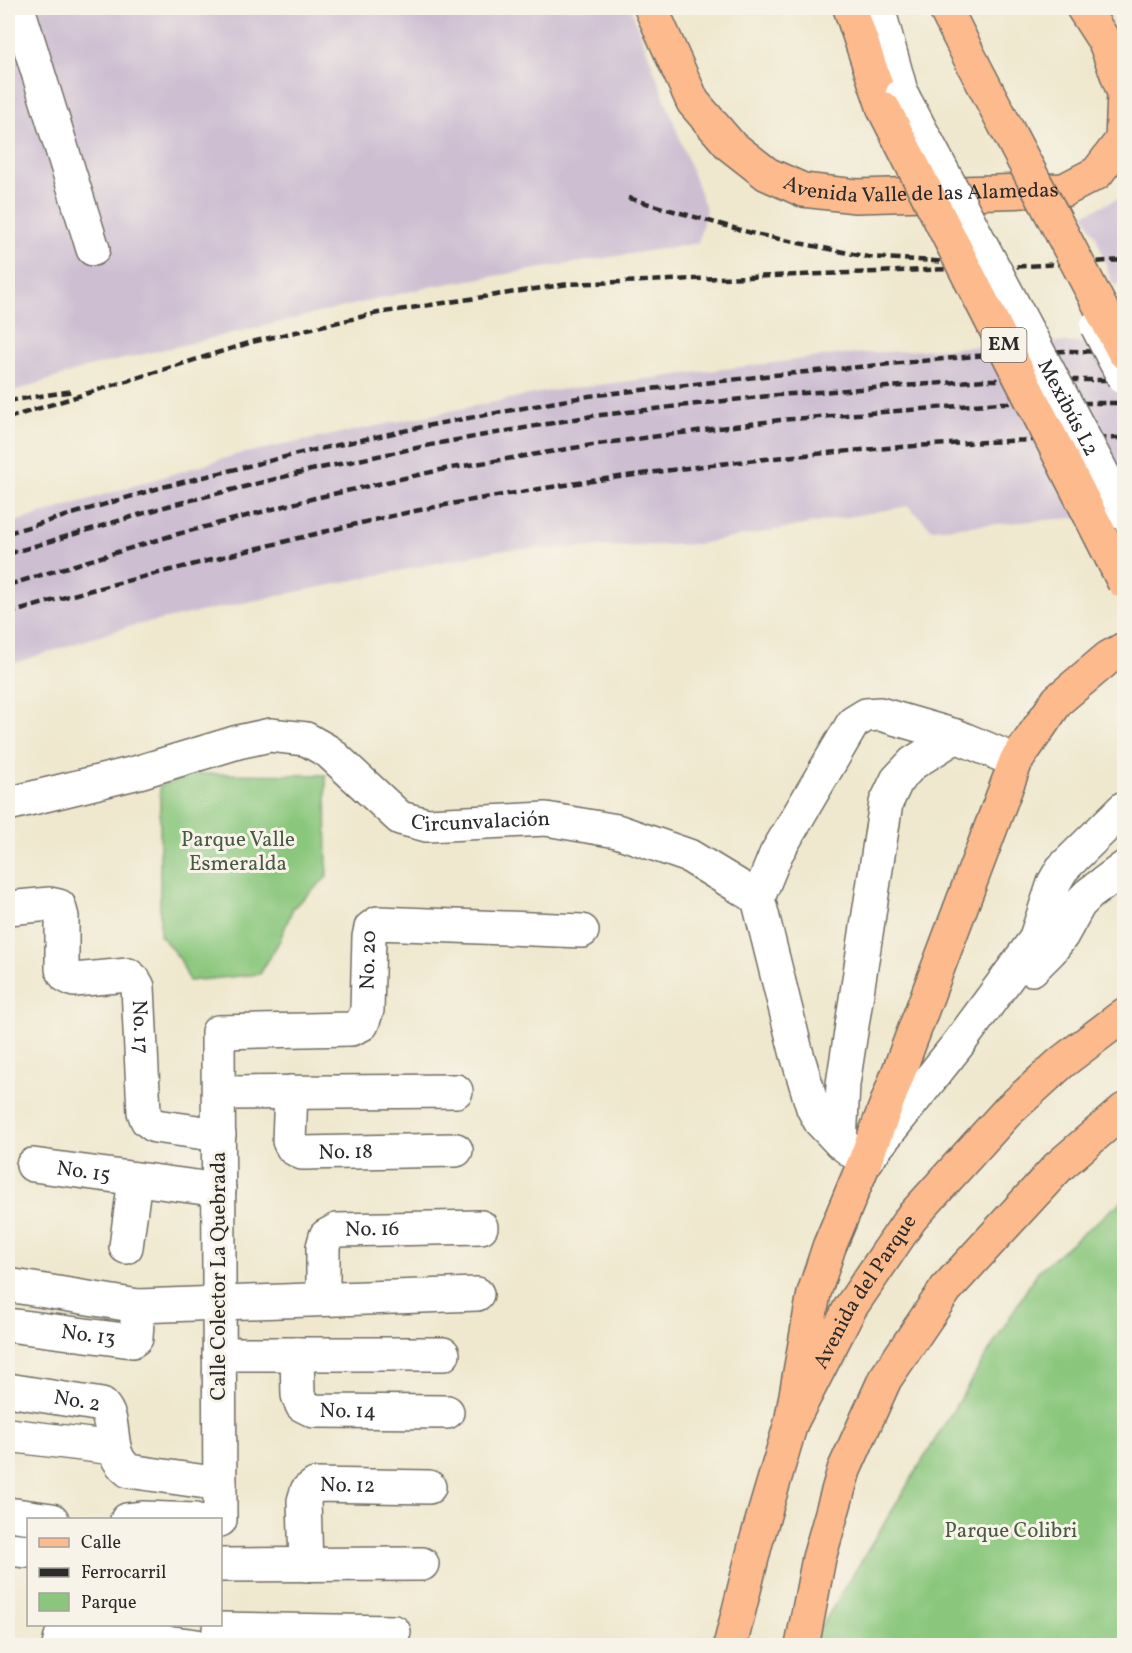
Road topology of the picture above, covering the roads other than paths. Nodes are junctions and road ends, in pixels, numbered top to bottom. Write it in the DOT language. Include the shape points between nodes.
graph roads {
  1 [pos="18,8"];
  2 [pos="651,8"];
  3 [pos="930,8"];
  4 [pos="945,8"];
  5 [pos="1083,8"];
  6 [pos="857,9"];
  7 [pos="968,68"];
  8 [pos="893,102"];
  9 [pos="93,249"];
  10 [pos="1125,352"];
  11 [pos="1125,378"];
  12 [pos="1125,514"];
  13 [pos="1125,582"];
  14 [pos="1125,649"];
  15 [pos="956,736"];
  16 [pos="1016,761"];
  17 [pos="8,804"];
  18 [pos="1125,808"];
  19 [pos="1125,868"];
  20 [pos="758,898"];
  21 [pos="8,908"];
  22 [pos="582,931"];
  23 [pos="1125,1015"];
  24 [pos="218,1032"];
  25 [pos="959,1043"];
  26 [pos="456,1091"];
  27 [pos="291,1092"];
  28 [pos="219,1093"];
  29 [pos="1125,1110"];
  30 [pos="219,1135"];
  31 [pos="456,1150"];
  32 [pos="853,1152"];
  33 [pos="33,1165"];
  34 [pos="135,1179"];
  35 [pos="219,1190"];
  36 [pos="481,1227"];
  37 [pos="126,1247"];
  38 [pos="8,1285"];
  39 [pos="477,1294"];
  40 [pos="322,1298"];
  41 [pos="219,1302"];
  42 [pos="138,1306"];
  43 [pos="8,1325"];
  44 [pos="219,1354"];
  45 [pos="297,1354"];
  46 [pos="443,1354"];
  47 [pos="8,1390"];
  48 [pos="447,1412"];
  49 [pos="791,1423"];
  50 [pos="8,1435"];
  51 [pos="114,1448"];
  52 [pos="220,1484"];
  53 [pos="429,1487"];
  54 [pos="8,1514"];
  55 [pos="37,1518"];
  56 [pos="220,1518"];
  57 [pos="8,1549"];
  58 [pos="27,1551"];
  59 [pos="422,1564"];
  60 [pos="222,1565"];
  61 [pos="306,1565"];
  62 [pos="394,1632"];
  63 [pos="213,1636"];
  64 [pos="291,1638"];
  65 [pos="809,1638"];
  66 [pos="128,1641"];
  67 [pos="59,1646"];
  68 [pos="730,1646"];
  1 -- 9 [label="street"];
  2 -- 5 [label="main road, Avenida Valle de las Alamedas" via="693,102 730,146 767,174 804,189 856,196 1064,190 1096,173 1122,140 1124,93 1106,42"];
  3 -- 7 [label="street"];
  4 -- 7 [label="main road"];
  6 -- 8 [label="main road, EM"];
  7 -- 10 [label="main road, bridge"];
  7 -- 11 [label="street, bridge"];
  8 -- 12 [label="street, Mexibús L2, bridge"];
  8 -- 13 [label="main road, EM, bridge"];
  14 -- 16 [label="main road" via="1108,658 1058,700"];
  15 -- 16 [label="street"];
  15 -- 20 [label="street" via="880,714 866,715 852,723 776,854"];
  15 -- 32 [label="street" via="913,762 897,780 886,802 844,1074"];
  16 -- 32 [label="main road"];
  17 -- 20 [label="street, Circunvalación" via="270,735 306,739 329,752 400,818 427,825 546,819 617,831 689,856"];
  18 -- 25 [label="street" via="1062,869 1035,940"];
  19 -- 25 [label="street" via="1079,904 1051,950"];
  20 -- 32 [label="street" via="813,1108 820,1121"];
  21 -- 30 [label="street, No. 17" via="59,906 62,969 66,976 74,980 128,975 134,980 138,987 147,1120 155,1126"];
  22 -- 24 [label="street, No. 20" via="378,923 369,936 367,1010 362,1024 351,1029"];
  23 -- 49 [label="main road, Avenida del Parque" via="1062,1062 1007,1112 911,1218 850,1308"];
  24 -- 28 [label="street, Calle Colector La Quebrada"];
  25 -- 32 [label="street"];
  26 -- 27 [label="street"];
  27 -- 28 [label="street"];
  27 -- 31 [label="street, No. 18" via="289,1141 302,1153"];
  28 -- 30 [label="street, Calle Colector La Quebrada"];
  29 -- 65 [label="main road" via="1058,1167 946,1289 885,1379 844,1470 819,1558"];
  30 -- 35 [label="street, Calle Colector La Quebrada"];
  32 -- 49 [label="main road" via="814,1293"];
  33 -- 34 [label="street, No. 15"];
  34 -- 35 [label="street, No. 15"];
  34 -- 37 [label="street, No. 15"];
  35 -- 41 [label="street, Calle Colector La Quebrada"];
  36 -- 40 [label="street, No. 16" via="337,1230 326,1236 323,1247"];
  38 -- 42 [label="street, No. 13"];
  39 -- 40 [label="street"];
  40 -- 41 [label="street"];
  41 -- 42 [label="street, No. 13"];
  41 -- 44 [label="street, Calle Colector La Quebrada"];
  42 -- 43 [label="street, No. 13" via="136,1338 132,1341"];
  44 -- 45 [label="street"];
  44 -- 52 [label="street, Calle Colector La Quebrada"];
  45 -- 46 [label="street"];
  45 -- 48 [label="street, No. 14" via="298,1395 302,1405 314,1411"];
  47 -- 51 [label="street, No. 2" via="102,1405"];
  49 -- 68 [label="main road, Avenida del Parque"];
  50 -- 51 [label="street, No. 2"];
  51 -- 52 [label="street, No. 2" via="121,1465 129,1471"];
  52 -- 56 [label="street, Calle Colector La Quebrada"];
  53 -- 61 [label="street, No. 12" via="315,1485 307,1491 304,1501"];
  54 -- 55 [label="street"];
  57 -- 58 [label="street"];
  59 -- 61 [label="street"];
  60 -- 61 [label="street"];
  62 -- 64 [label="street"];
  63 -- 64 [label="street"];
  63 -- 66 [label="street"];
  66 -- 67 [label="street" via="72,1630 64,1632"];
}
